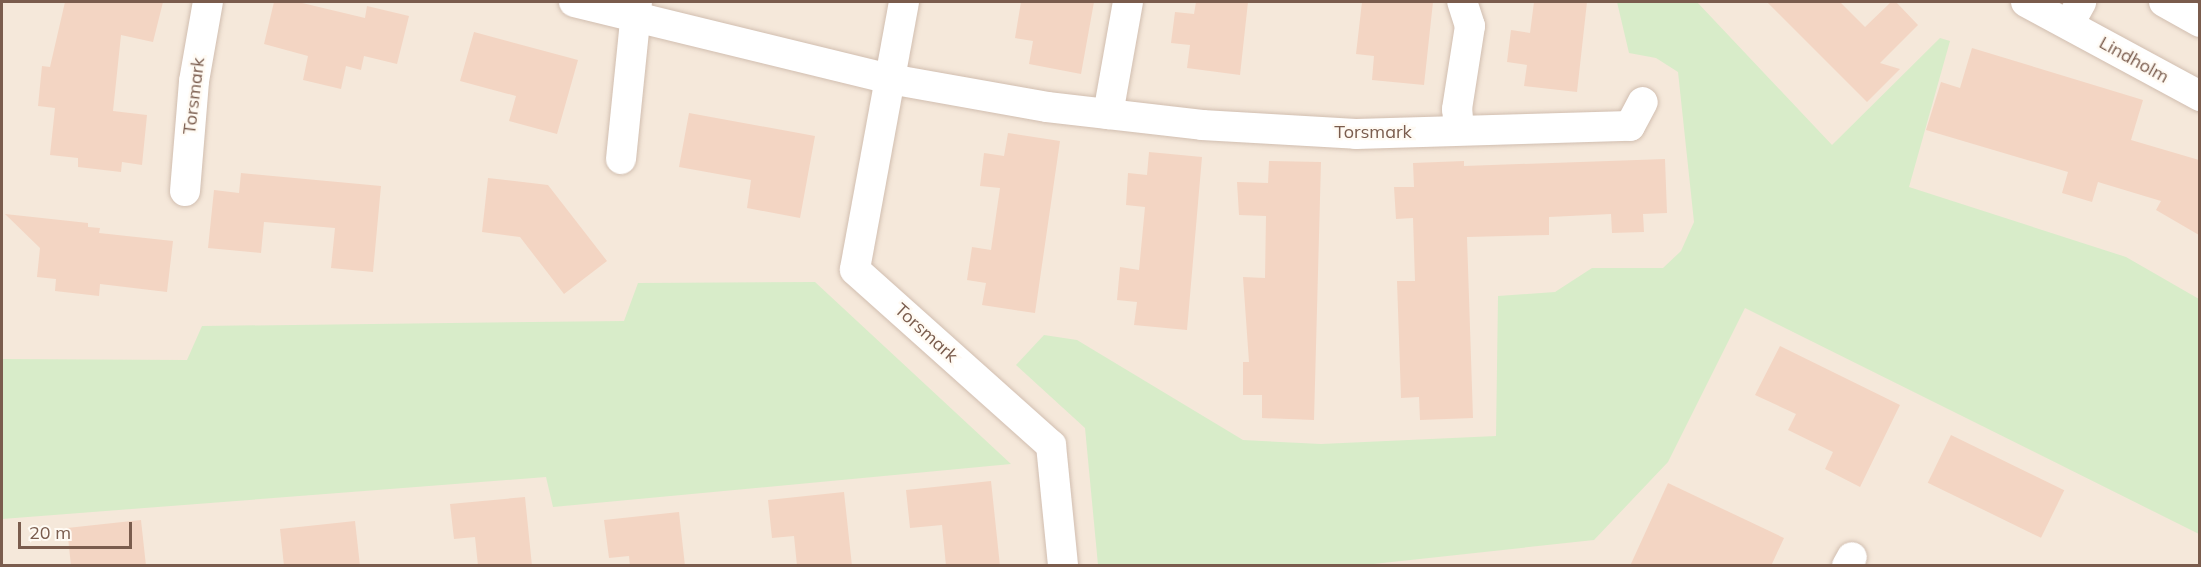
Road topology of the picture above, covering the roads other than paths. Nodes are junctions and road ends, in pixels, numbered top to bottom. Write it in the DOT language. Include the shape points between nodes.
graph roads {
  1 [pos="208,2"];
  2 [pos="574,2"];
  3 [pos="904,2"];
  4 [pos="1128,2"];
  5 [pos="1462,2"];
  6 [pos="2026,2"];
  7 [pos="2164,2"];
  8 [pos="636,9"];
  9 [pos="2075,13"];
  10 [pos="2199,22"];
  11 [pos="890,79"];
  12 [pos="2199,96"];
  13 [pos="1643,102"];
  14 [pos="1108,114"];
  15 [pos="1459,130"];
  16 [pos="621,159"];
  17 [pos="185,191"];
  18 [pos="1063,566"];
  1 -- 17 [label="street, Torsmark" via="194,81"];
  2 -- 8 [label="street, Torsmark"];
  3 -- 11 [label="street, Torsmark"];
  4 -- 14 [label="street"];
  5 -- 15 [label="street" via="1470,26 1457,109"];
  6 -- 9 [label="street, Lindholm"];
  7 -- 10 [label="street"];
  8 -- 11 [label="street, Torsmark"];
  8 -- 16 [label="street"];
  9 -- 12 [label="street, Lindholm"];
  11 -- 14 [label="street, Torsmark"];
  11 -- 18 [label="street, Torsmark" via="855,270 1051,445"];
  13 -- 15 [label="street, Torsmark" via="1630,126"];
  14 -- 15 [label="street, Torsmark" via="1202,125 1356,134"];
}
